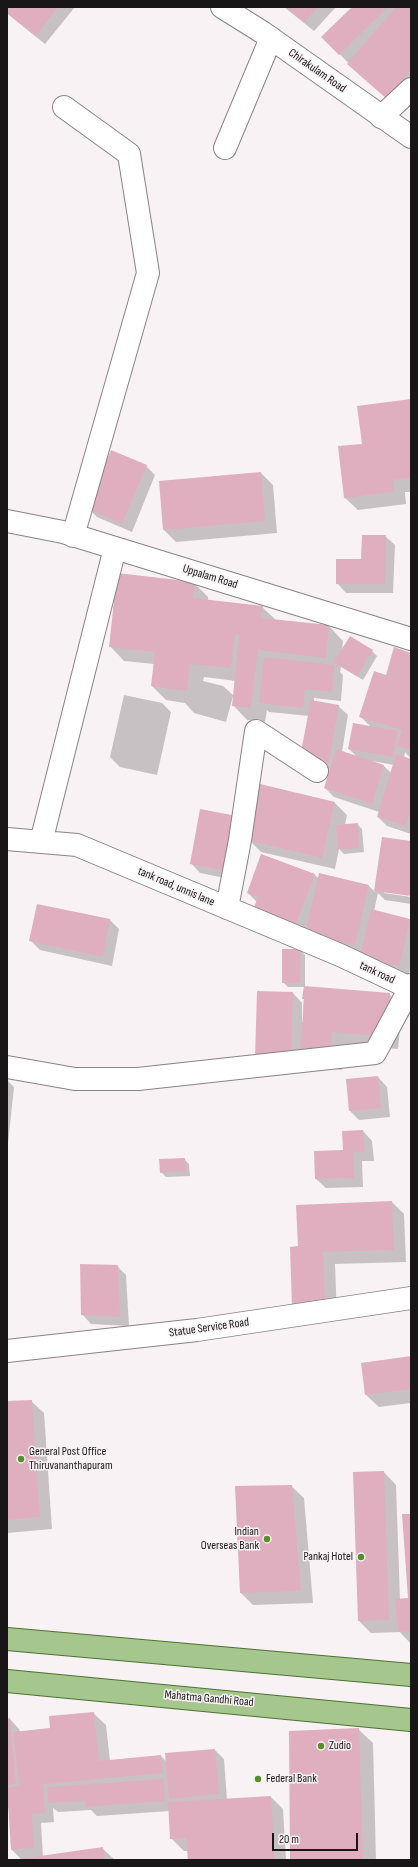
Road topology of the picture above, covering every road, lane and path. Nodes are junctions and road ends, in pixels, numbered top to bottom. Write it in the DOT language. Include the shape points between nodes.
graph roads {
  1 [pos="222,7"];
  2 [pos="271,38"];
  3 [pos="411,89"];
  4 [pos="64,107"];
  5 [pos="381,117"];
  6 [pos="411,137"];
  7 [pos="225,148"];
  8 [pos="7,521"];
  9 [pos="74,536"];
  10 [pos="115,548"];
  11 [pos="411,639"];
  12 [pos="316,771"];
  13 [pos="41,842"];
  14 [pos="8,843"];
  15 [pos="226,908"];
  16 [pos="340,956"];
  17 [pos="411,987"];
  18 [pos="7,1067"];
  19 [pos="411,1298"];
  20 [pos="7,1351"];
  21 [pos="7,1639"];
  22 [pos="411,1675"];
  23 [pos="7,1681"];
  24 [pos="411,1720"];
  1 -- 2 [label="street, Chirakulam Road"];
  2 -- 5 [label="street, Chirakulam Road"];
  2 -- 7 [label="street"];
  3 -- 5 [label="street"];
  4 -- 9 [label="street" via="129,154 148,273"];
  5 -- 6 [label="street, Chirakulam Road"];
  8 -- 9 [label="street, Uppalam Road"];
  9 -- 10 [label="street, Uppalam Road"];
  10 -- 11 [label="street, Uppalam Road"];
  10 -- 13 [label="street"];
  12 -- 15 [label="street" via="256,731 240,840"];
  13 -- 14 [label="street, tank road, unnis lane"];
  13 -- 15 [label="street, tank road, unnis lane" via="76,845"];
  15 -- 16 [label="street, tank road, unnis lane"];
  16 -- 17 [label="street, tank road"];
  17 -- 18 [label="street" via="375,1053 138,1079 75,1079"];
  19 -- 20 [label="street, Statue Service Road" via="197,1330"];
  21 -- 22 [label="main road"];
  23 -- 24 [label="main road, Mahatma Gandhi Road"];
}
